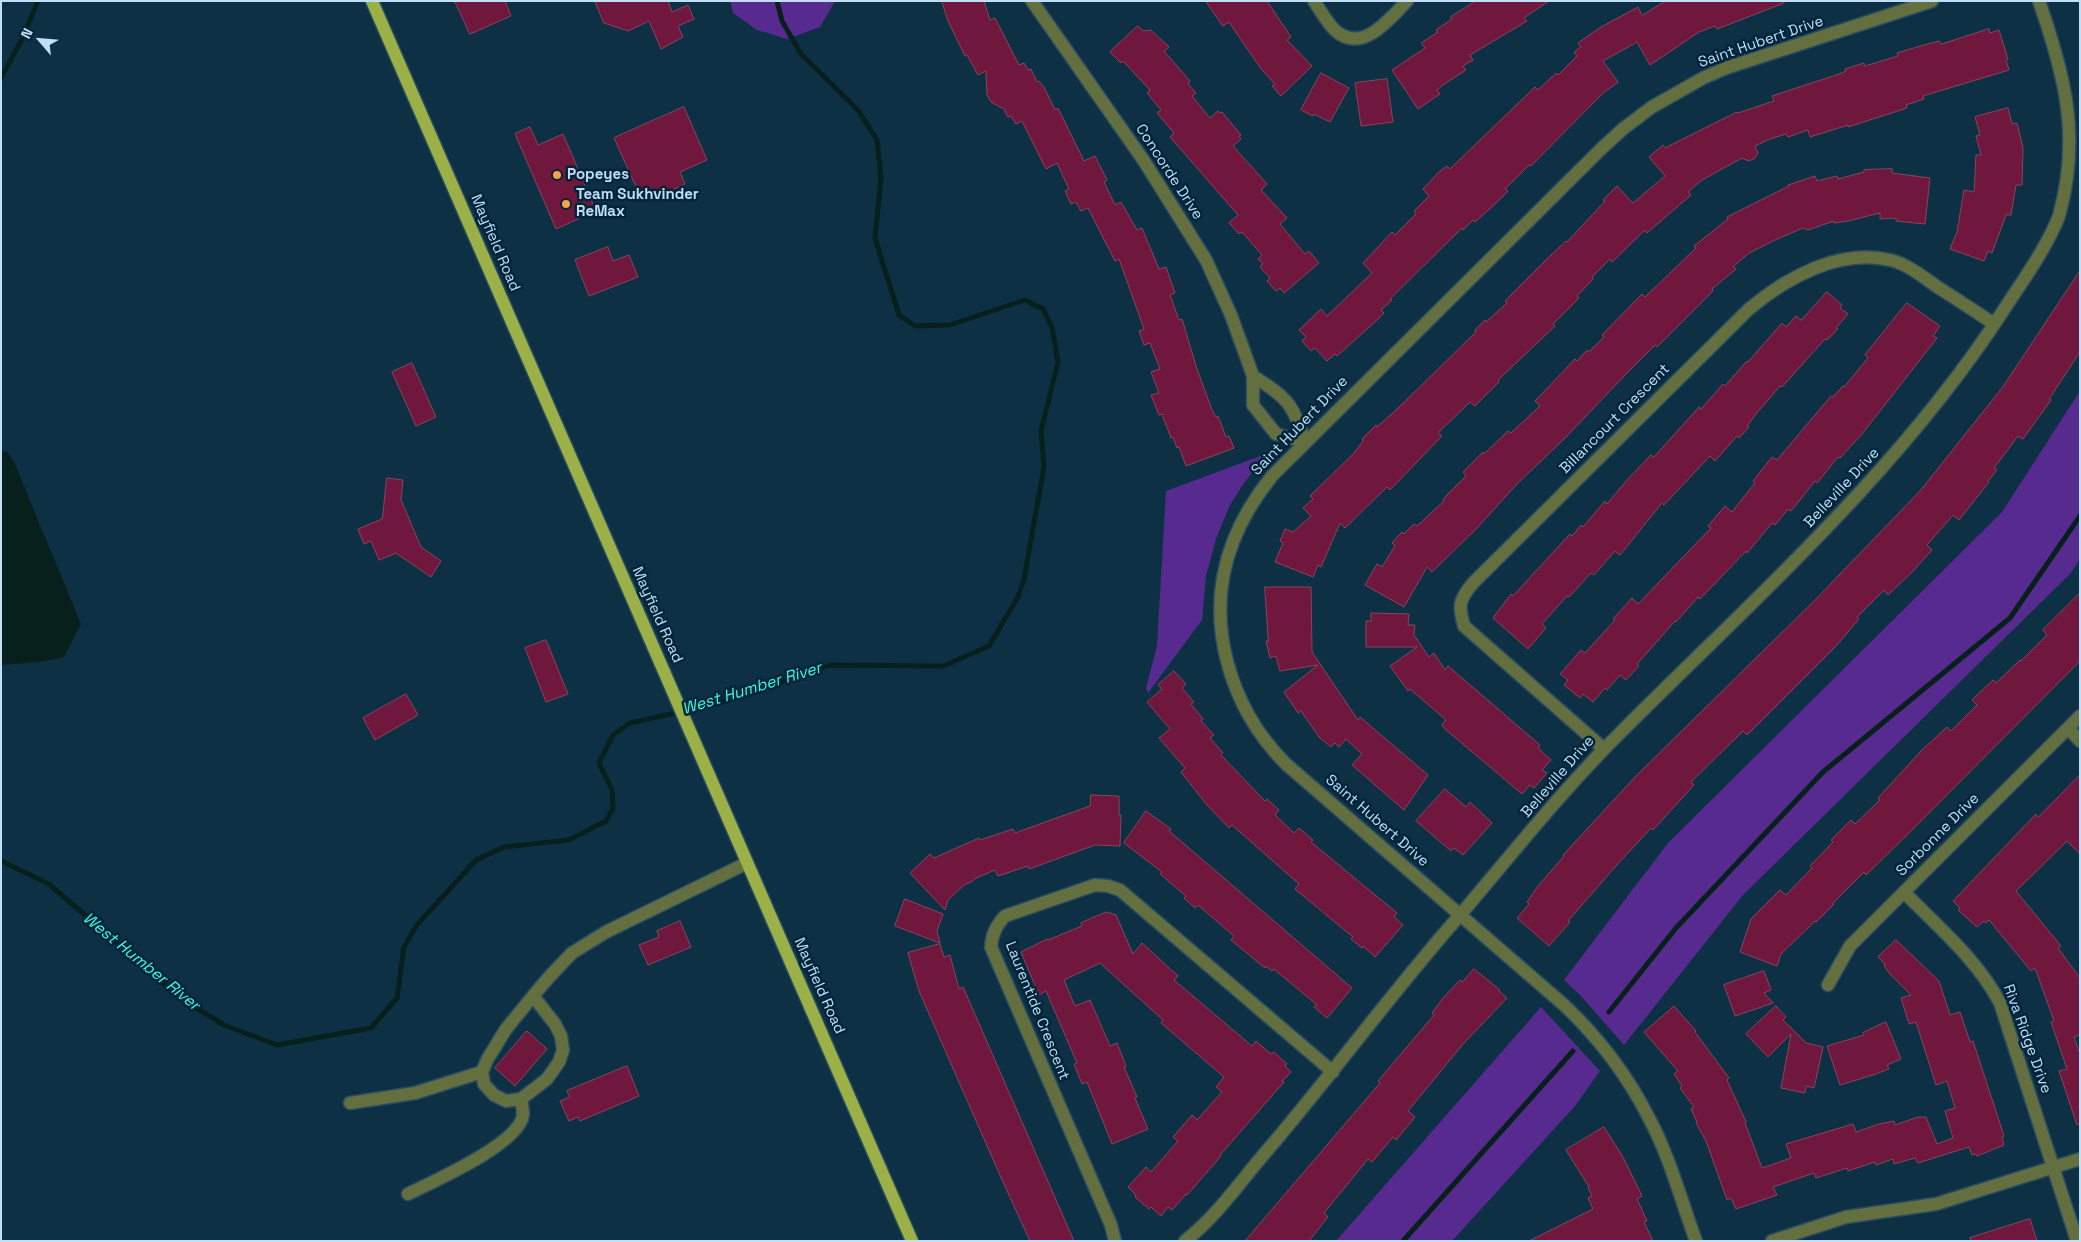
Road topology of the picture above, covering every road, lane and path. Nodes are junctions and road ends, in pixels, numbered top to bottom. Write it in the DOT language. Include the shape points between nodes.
graph roads {
  1 [pos="372,1"];
  2 [pos="1032,1"];
  3 [pos="1314,1"];
  4 [pos="1407,1"];
  5 [pos="1932,1"];
  6 [pos="2039,1"];
  7 [pos="1994,324"];
  8 [pos="1253,376"];
  9 [pos="1305,442"];
  10 [pos="2080,716"];
  11 [pos="2068,728"];
  12 [pos="2080,741"];
  13 [pos="1604,749"];
  14 [pos="747,863"];
  15 [pos="1904,892"];
  16 [pos="1460,914"];
  17 [pos="1828,985"];
  18 [pos="533,996"];
  19 [pos="482,1072"];
  20 [pos="1333,1072"];
  21 [pos="521,1099"];
  22 [pos="350,1103"];
  23 [pos="2080,1159"];
  24 [pos="2054,1168"];
  25 [pos="408,1194"];
  26 [pos="912,1241"];
  27 [pos="1115,1241"];
  28 [pos="1185,1241"];
  29 [pos="1696,1241"];
  30 [pos="1772,1241"];
  31 [pos="2077,1241"];
  1 -- 14 [label="main road, Mayfield Road"];
  2 -- 8 [label="street, Concorde Drive" via="1144,161 1206,260 1232,315"];
  3 -- 4 [label="street" via="1337,32 1353,39 1366,38"];
  5 -- 9 [label="street, Saint Hubert Drive" via="1726,68 1652,107 1602,148"];
  6 -- 7 [label="street, Belleville Drive" via="2066,82 2072,114 2072,166 2058,220"];
  7 -- 13 [label="street, Belleville Drive" via="1930,412 1878,474 1814,542"];
  7 -- 13 [label="street, Billancourt Crescent" via="1911,269 1890,260 1871,258 1834,262 1790,280 1749,309 1473,583 1463,595 1459,608 1464,626"];
  8 -- 9 [label="street" via="1280,393 1296,413"];
  8 -- 9 [label="street, Concorde Drive" via="1253,405 1264,420 1276,434"];
  9 -- 16 [label="street, Saint Hubert Drive" via="1257,495 1232,542 1220,606 1222,644 1231,675 1248,714 1274,751"];
  10 -- 11 [label="street, Sorbonne Drive"];
  11 -- 12 [label="street"];
  11 -- 15 [label="street, Sorbonne Drive"];
  13 -- 16 [label="street, Belleville Drive"];
  14 -- 18 [label="street" via="606,932 572,953"];
  14 -- 26 [label="main road, Mayfield Road"];
  15 -- 17 [label="street, Sorbonne Drive" via="1850,946"];
  15 -- 24 [label="street, Riva Ridge Drive" via="1989,982 2000,1003"];
  16 -- 20 [label="street"];
  16 -- 29 [label="street, Saint Hubert Drive" via="1576,1016 1608,1052 1650,1120"];
  18 -- 19 [label="street" via="506,1029"];
  18 -- 21 [label="street" via="555,1024 563,1050 559,1062 546,1078"];
  19 -- 21 [label="street" via="484,1084 494,1095 506,1101"];
  19 -- 22 [label="street" via="415,1093"];
  20 -- 27 [label="street, Laurentide Crescent" via="1120,890 1095,885 1005,916 997,924 991,947 1111,1225"];
  20 -- 28 [label="street" via="1213,1213"];
  21 -- 25 [label="street" via="523,1116 514,1132 490,1151"];
  23 -- 24 [label="street"];
  24 -- 30 [label="street" via="1936,1204 1846,1217"];
  24 -- 31 [label="street, Riva Ridge Drive"];
}
